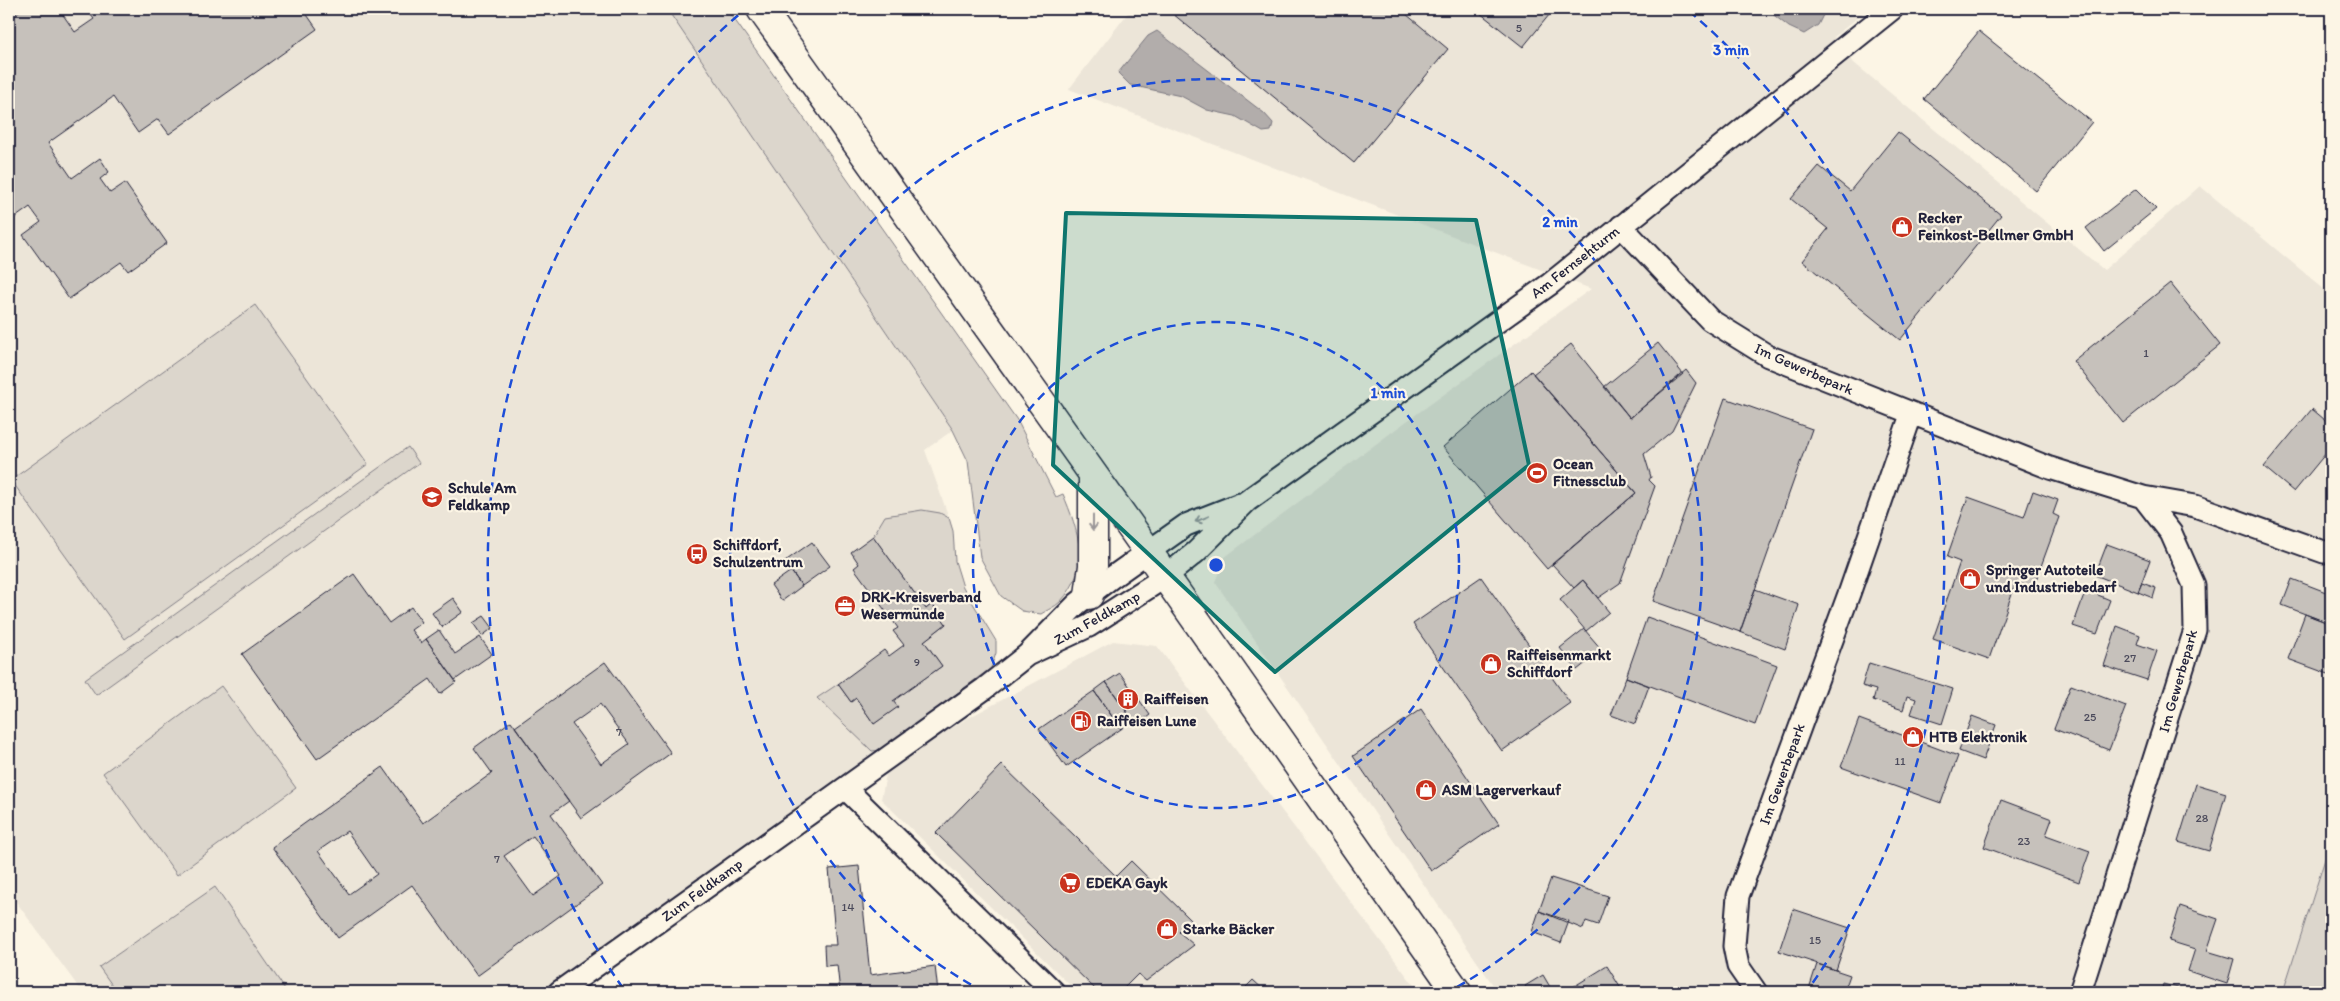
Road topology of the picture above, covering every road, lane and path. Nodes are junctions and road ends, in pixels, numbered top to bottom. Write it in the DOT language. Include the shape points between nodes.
graph roads {
  1 [pos="762,9"];
  2 [pos="1892,9"];
  3 [pos="1622,226"];
  4 [pos="1911,415"];
  5 [pos="1093,474"];
  6 [pos="2143,497"];
  7 [pos="1247,501"];
  8 [pos="1148,552"];
  9 [pos="2324,552"];
  10 [pos="1165,577"];
  11 [pos="1089,595"];
  12 [pos="1027,655"];
  13 [pos="845,788"];
  14 [pos="559,992"];
  15 [pos="1054,992"];
  16 [pos="1457,992"];
  17 [pos="1756,992"];
  18 [pos="2080,992"];
  1 -- 5 [label="main road"];
  2 -- 3 [label="street, Am Fernsehturm"];
  3 -- 4 [label="street, Im Gewerbepark" via="1710,320 1768,356"];
  3 -- 7 [label="street, Am Fernsehturm" via="1550,284"];
  4 -- 6 [label="street, Im Gewerbepark" via="2050,468"];
  4 -- 17 [label="street, Im Gewerbepark" via="1738,896 1734,946 1738,966"];
  5 -- 8 [label="main road"];
  5 -- 11 [label="main road, one-way" via="1093,566"];
  6 -- 9 [label="street" via="2195,506"];
  6 -- 18 [label="street, Im Gewerbepark" via="2172,533 2194,585 2195,630"];
  7 -- 8 [label="street, Am Fernsehturm, one-way" via="1186,525"];
  7 -- 10 [label="street, Am Fernsehturm" via="1196,552"];
  8 -- 10 [label="main road"];
  8 -- 11 [label="street, Zum Feldkamp"];
  10 -- 12 [label="street, Zum Feldkamp" via="1089,626"];
  10 -- 16 [label="main road"];
  11 -- 12 [label="street, Zum Feldkamp"];
  12 -- 13 [label="street, Zum Feldkamp"];
  13 -- 14 [label="street, Zum Feldkamp"];
  13 -- 15 [label="street"];
}
